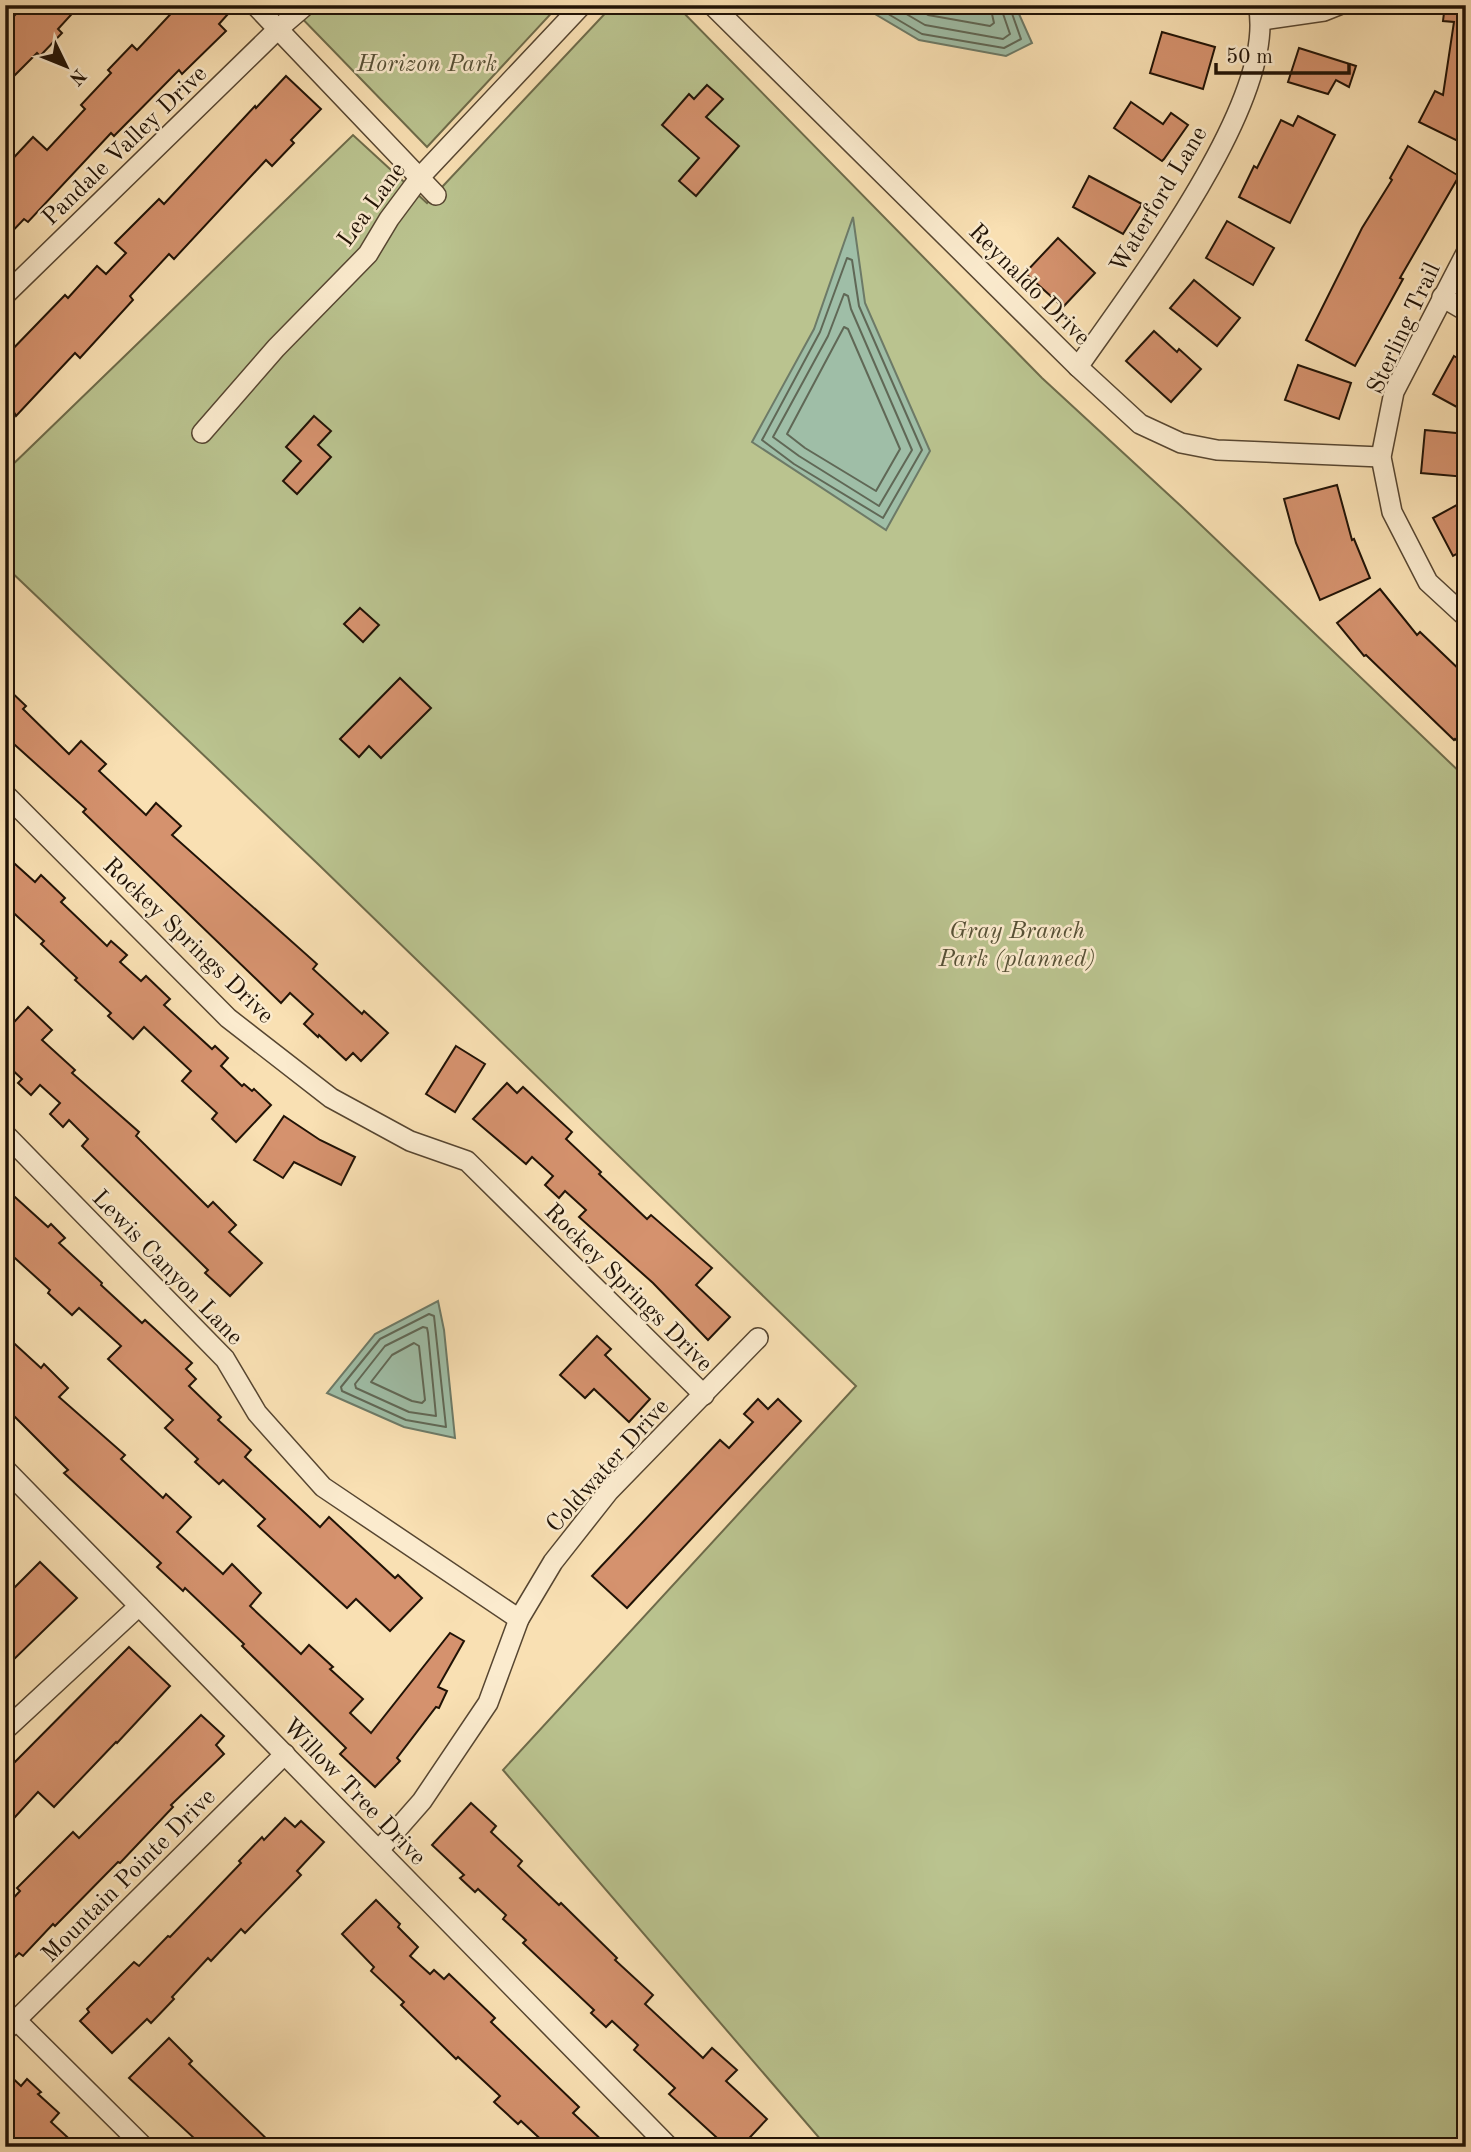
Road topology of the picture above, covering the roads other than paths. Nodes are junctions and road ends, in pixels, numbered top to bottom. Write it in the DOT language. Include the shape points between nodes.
graph roads {
  1 [pos="255,5"];
  2 [pos="306,5"];
  3 [pos="582,5"];
  4 [pos="712,5"];
  5 [pos="1339,5"];
  6 [pos="1260,13"];
  7 [pos="278,29"];
  8 [pos="421,176"];
  9 [pos="436,195"];
  10 [pos="1466,253"];
  11 [pos="5,295"];
  12 [pos="1442,297"];
  13 [pos="1466,312"];
  14 [pos="1078,367"];
  15 [pos="202,433"];
  16 [pos="1381,457"];
  17 [pos="1466,617"];
  18 [pos="5,794"];
  19 [pos="5,1134"];
  20 [pos="758,1338"];
  21 [pos="704,1395"];
  22 [pos="5,1469"];
  23 [pos="139,1606"];
  24 [pos="519,1619"];
  25 [pos="5,1730"];
  26 [pos="285,1754"];
  27 [pos="379,1850"];
  28 [pos="11,2025"];
  29 [pos="144,2147"];
  30 [pos="669,2147"];
  1 -- 7 [label="street"];
  2 -- 7 [label="street, Pandale Valley Drive"];
  3 -- 8 [label="street, Lea Lane"];
  4 -- 14 [label="street, Reynaldo Drive"];
  5 -- 6 [label="street" via="1324,11"];
  6 -- 14 [label="street, Waterford Lane" via="1255,68 1215,162"];
  7 -- 8 [label="street"];
  7 -- 11 [label="street, Pandale Valley Drive"];
  8 -- 9 [label="street"];
  8 -- 15 [label="street, Lea Lane" via="368,254 276,348"];
  10 -- 12 [label="street, Sterling Trail"];
  12 -- 13 [label="street"];
  12 -- 16 [label="street, Sterling Trail" via="1394,393"];
  14 -- 16 [label="street, Reynaldo Drive" via="1140,424 1181,443 1217,450"];
  16 -- 17 [label="street, Sterling Trail" via="1392,512 1428,582"];
  18 -- 21 [label="street, Rockey Springs Drive" via="228,1018 331,1098 410,1141 467,1161"];
  19 -- 24 [label="street, Lewis Canyon Lane" via="225,1359 257,1413 323,1487"];
  20 -- 21 [label="street, Coldwater Drive"];
  21 -- 24 [label="street, Coldwater Drive" via="609,1491 553,1562"];
  22 -- 23 [label="street, Willow Tree Drive"];
  23 -- 25 [label="street"];
  23 -- 26 [label="street, Willow Tree Drive"];
  24 -- 27 [label="street, Coldwater Drive" via="488,1703 422,1801"];
  26 -- 27 [label="street, Willow Tree Drive"];
  26 -- 28 [label="street, Mountain Pointe Drive"];
  27 -- 30 [label="street, Willow Tree Drive"];
  28 -- 29 [label="street"];
}
